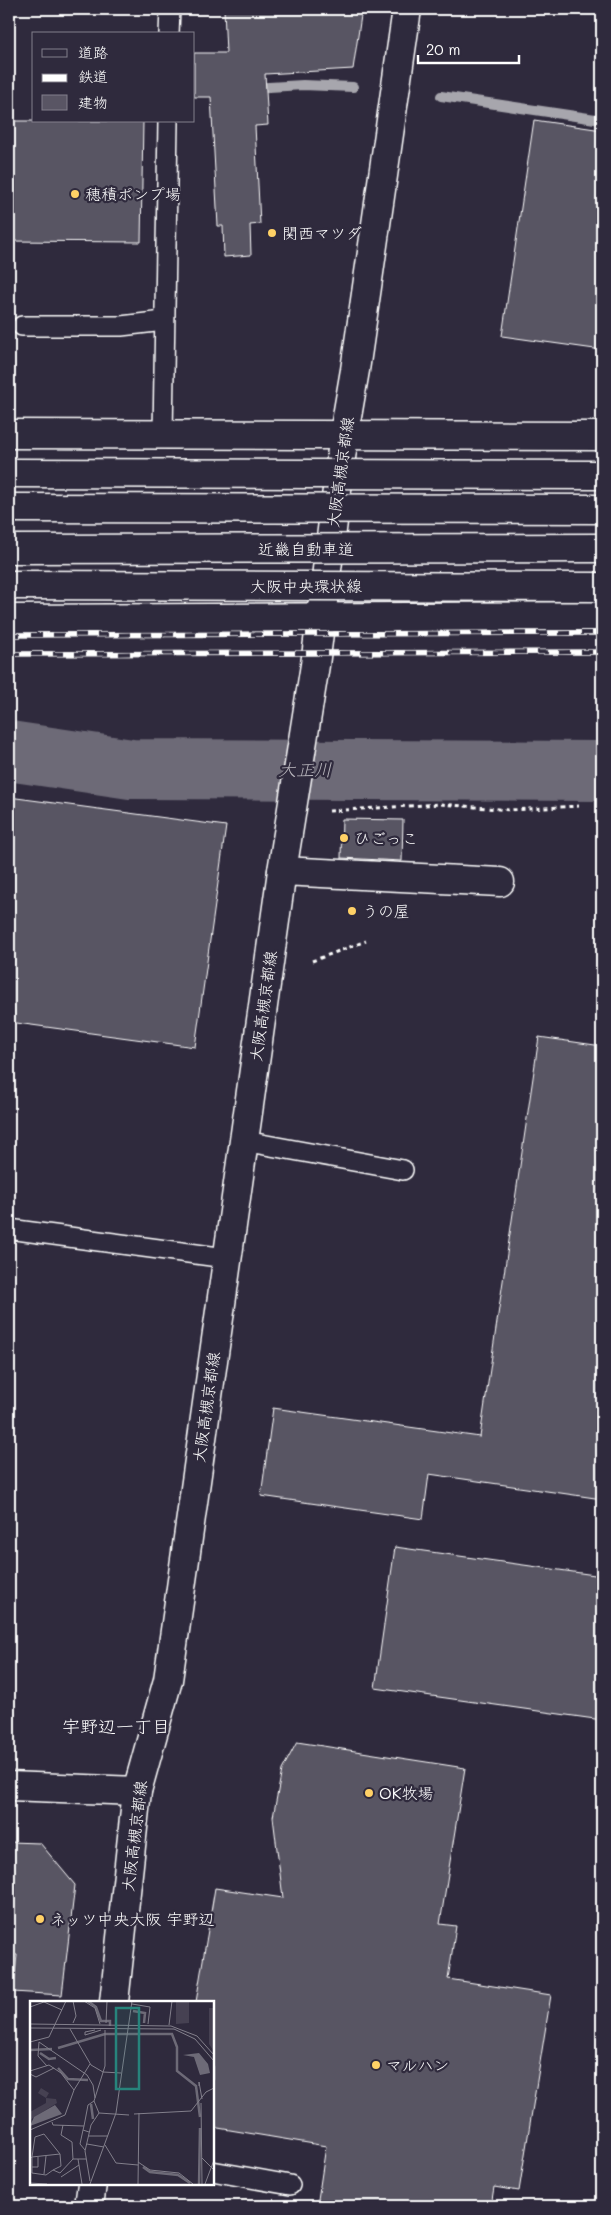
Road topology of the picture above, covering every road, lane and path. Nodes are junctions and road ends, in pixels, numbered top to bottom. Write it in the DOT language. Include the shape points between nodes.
graph roads {
  1 [pos="170,9"];
  2 [pos="407,9"];
  3 [pos="169,32"];
  4 [pos="168,122"];
  5 [pos="164,321"];
  6 [pos="22,326"];
  7 [pos="9,434"];
  8 [pos="344,434"];
  9 [pos="163,435"];
  10 [pos="602,436"];
  11 [pos="9,473"];
  12 [pos="602,475"];
  13 [pos="9,508"];
  14 [pos="602,509"];
  15 [pos="602,548"];
  16 [pos="9,549"];
  17 [pos="9,585"];
  18 [pos="602,587"];
  19 [pos="602,616"];
  20 [pos="320,618"];
  21 [pos="9,619"];
  22 [pos="579,806"];
  23 [pos="329,811"];
  24 [pos="282,871"];
  25 [pos="500,882"];
  26 [pos="366,941"];
  27 [pos="312,961"];
  28 [pos="244,1141"];
  29 [pos="403,1170"];
  30 [pos="9,1229"];
  31 [pos="226,1258"];
  32 [pos="9,1786"];
  33 [pos="137,1791"];
  34 [pos="114,2001"];
  35 [pos="214,2171"];
  36 [pos="92,2185"];
  37 [pos="290,2185"];
  38 [pos="89,2206"];
  1 -- 3 [label="lane"];
  2 -- 8 [label="main road, 大阪高槻京都線"];
  4 -- 5 [label="lane"];
  5 -- 6 [label="lane" via="121,326"];
  5 -- 9 [label="lane"];
  7 -- 9 [label="main road"];
  8 -- 9 [label="main road"];
  8 -- 10 [label="main road"];
  8 -- 20 [label="main road, 大阪高槻京都線"];
  11 -- 12 [label="main road, bridge"];
  13 -- 14 [label="main road, bridge"];
  15 -- 16 [label="main road, 近畿自動車道, bridge"];
  17 -- 18 [label="main road, 大阪中央環状線, bridge"];
  19 -- 20 [label="main road"];
  20 -- 21 [label="main road"];
  20 -- 24 [label="main road, 大阪高槻京都線"];
  22 -- 23 [label="path" via="510,810 440,804"];
  24 -- 25 [label="main road"];
  24 -- 28 [label="main road, 大阪高槻京都線"];
  26 -- 27 [label="path"];
  28 -- 29 [label="lane"];
  28 -- 31 [label="main road, 大阪高槻京都線"];
  30 -- 31 [label="lane"];
  31 -- 33 [label="main road, 大阪高槻京都線" via="168,1680"];
  32 -- 33 [label="main road"];
  33 -- 34 [label="main road, 大阪高槻京都線"];
  35 -- 37 [label="lane"];
  36 -- 38 [label="main road"];
}
